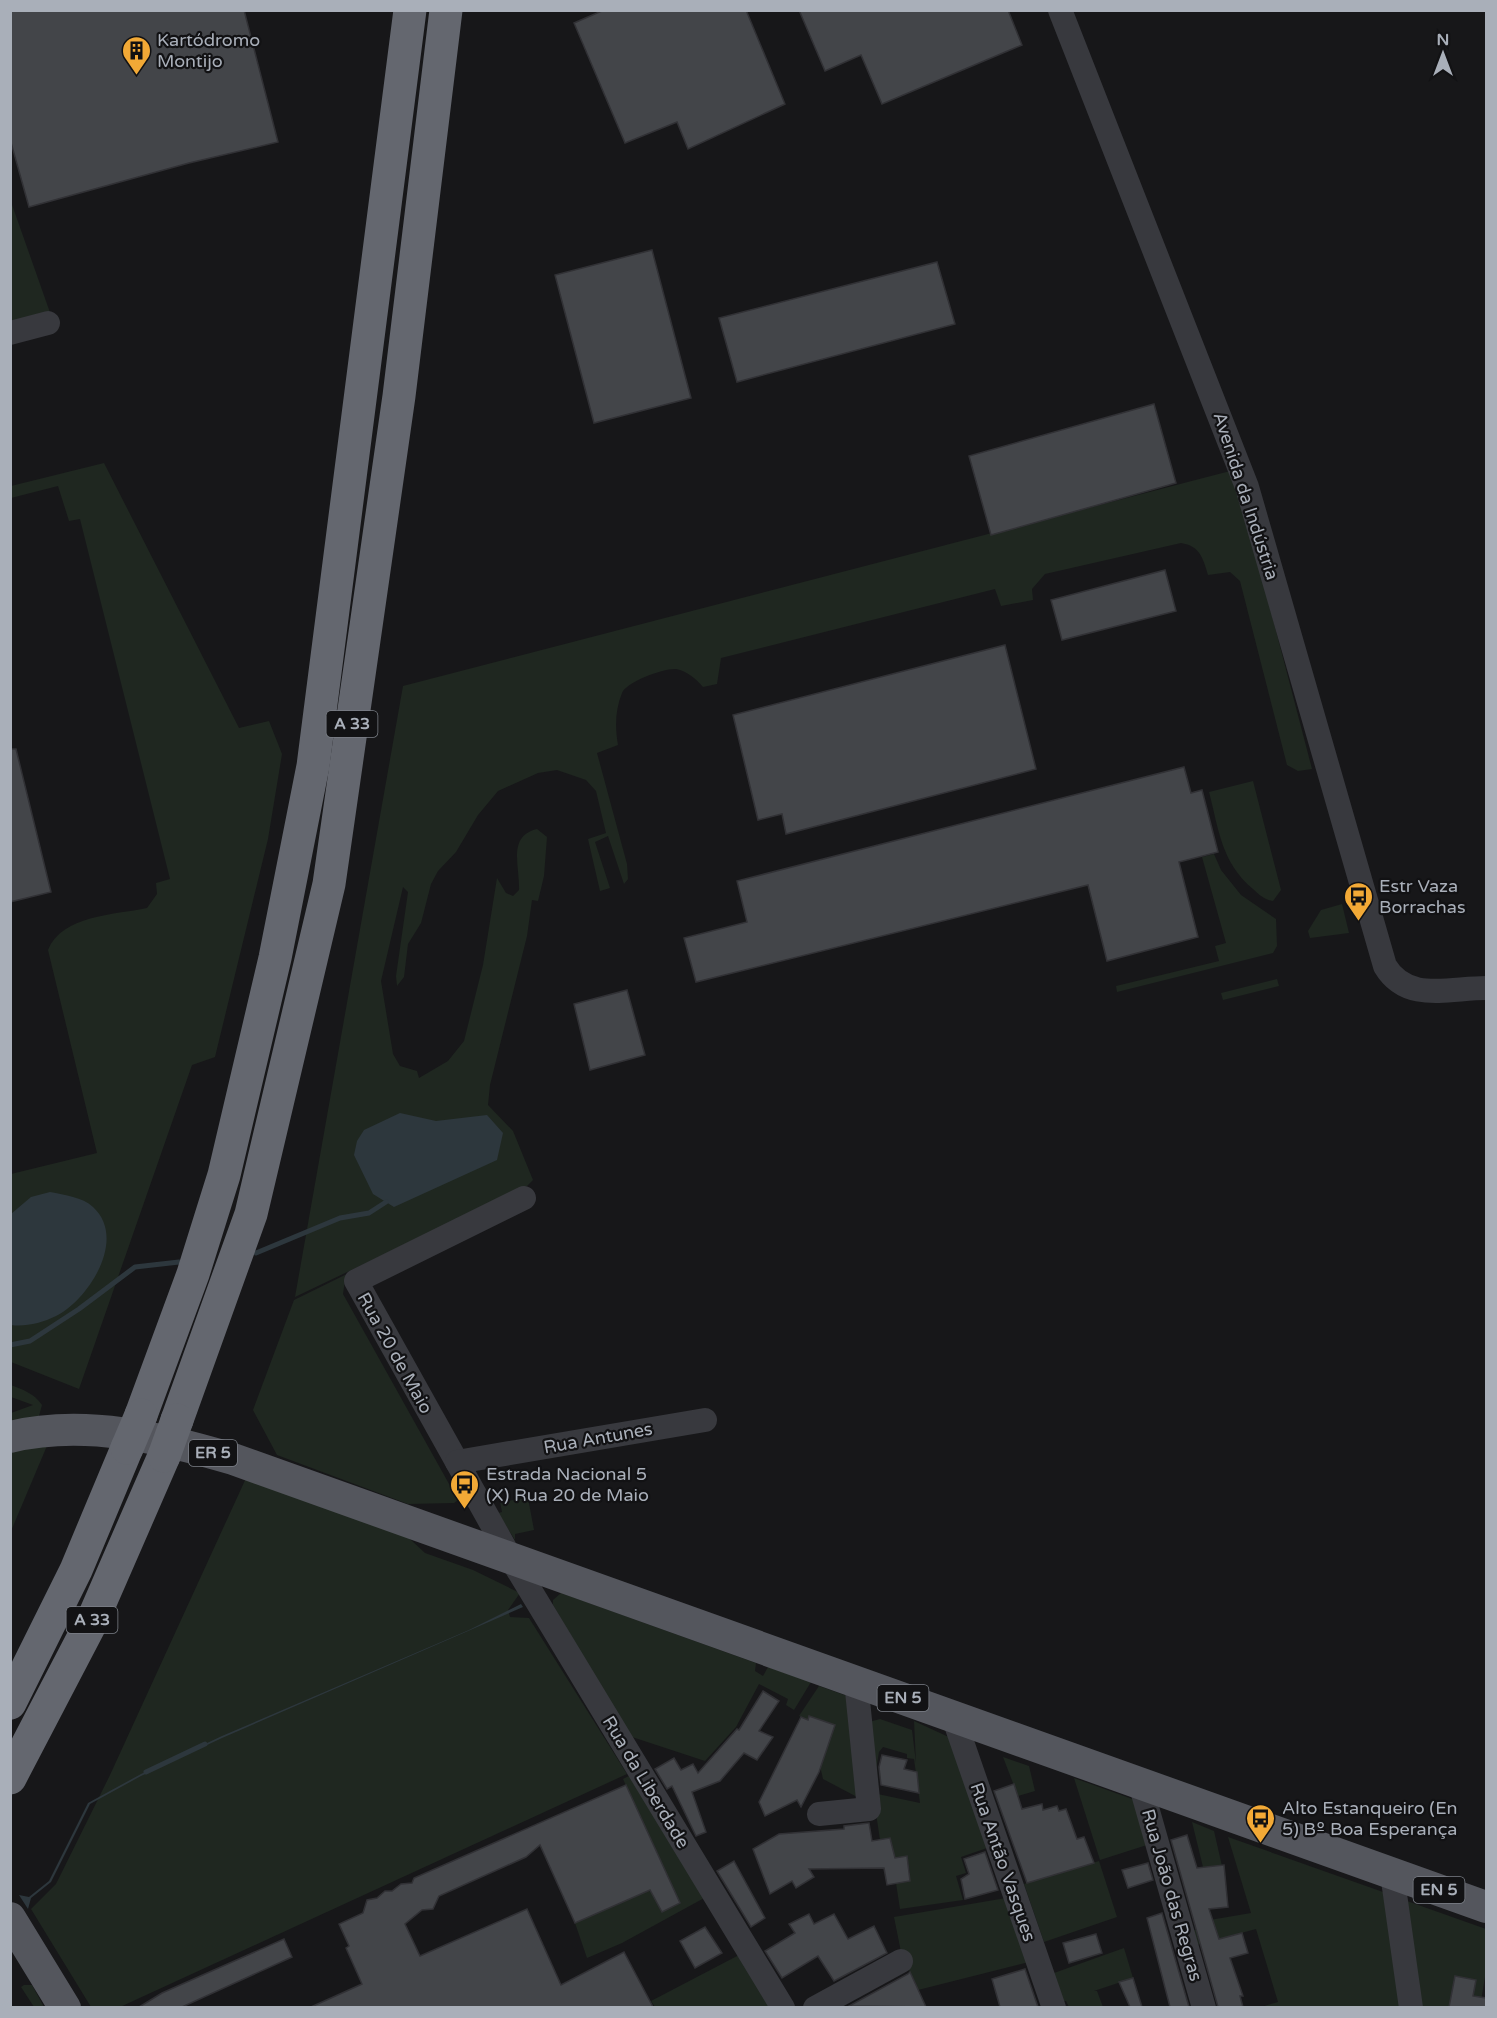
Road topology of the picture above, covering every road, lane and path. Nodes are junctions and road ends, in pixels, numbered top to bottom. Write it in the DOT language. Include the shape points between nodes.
graph roads {
  1 [pos="410,10"];
  2 [pos="446,10"];
  3 [pos="1060,10"];
  4 [pos="48,323"];
  5 [pos="10,333"];
  6 [pos="1486,988"];
  7 [pos="524,1198"];
  8 [pos="705,1420"];
  9 [pos="10,1437"];
  10 [pos="457,1462"];
  11 [pos="510,1557"];
  12 [pos="856,1681"];
  13 [pos="10,1703"];
  14 [pos="953,1716"];
  15 [pos="10,1778"];
  16 [pos="1140,1783"];
  17 [pos="819,1814"];
  18 [pos="1392,1873"];
  19 [pos="1486,1907"];
  20 [pos="10,1918"];
  21 [pos="901,1961"];
  22 [pos="65,2007"];
  23 [pos="783,2007"];
  24 [pos="815,2007"];
  25 [pos="1054,2007"];
  26 [pos="1204,2007"];
  27 [pos="1411,2007"];
  1 -- 13 [label="highway, A 33, bridge" via="311,777 275,958 224,1175 194,1274 141,1415 80,1562"];
  2 -- 15 [label="highway, A 33, bridge" via="399,396 328,884 251,1214 164,1456 93,1618"];
  3 -- 6 [label="street, Avenida da Indústria" via="1247,487 1385,966 1393,979 1406,988"];
  4 -- 5 [label="street"];
  7 -- 10 [label="street, Rua 20 de Maio" via="356,1281"];
  8 -- 10 [label="street, Rua Antunes"];
  9 -- 11 [label="main road, ER 5" via="50,1430 102,1431 186,1446 257,1466"];
  10 -- 11 [label="street, Rua 20 de Maio"];
  11 -- 12 [label="main road, EN 5"];
  11 -- 23 [label="street, Rua da Liberdade"];
  12 -- 14 [label="main road, EN 5"];
  12 -- 17 [label="street" via="869,1809"];
  14 -- 16 [label="main road, EN 5"];
  14 -- 25 [label="street, Rua Antão Vasques"];
  16 -- 18 [label="main road, EN 5"];
  16 -- 26 [label="street, Rua João das Regras"];
  18 -- 19 [label="main road, EN 5"];
  18 -- 27 [label="street"];
  20 -- 22 [label="main road"];
  21 -- 24 [label="street"];
}
